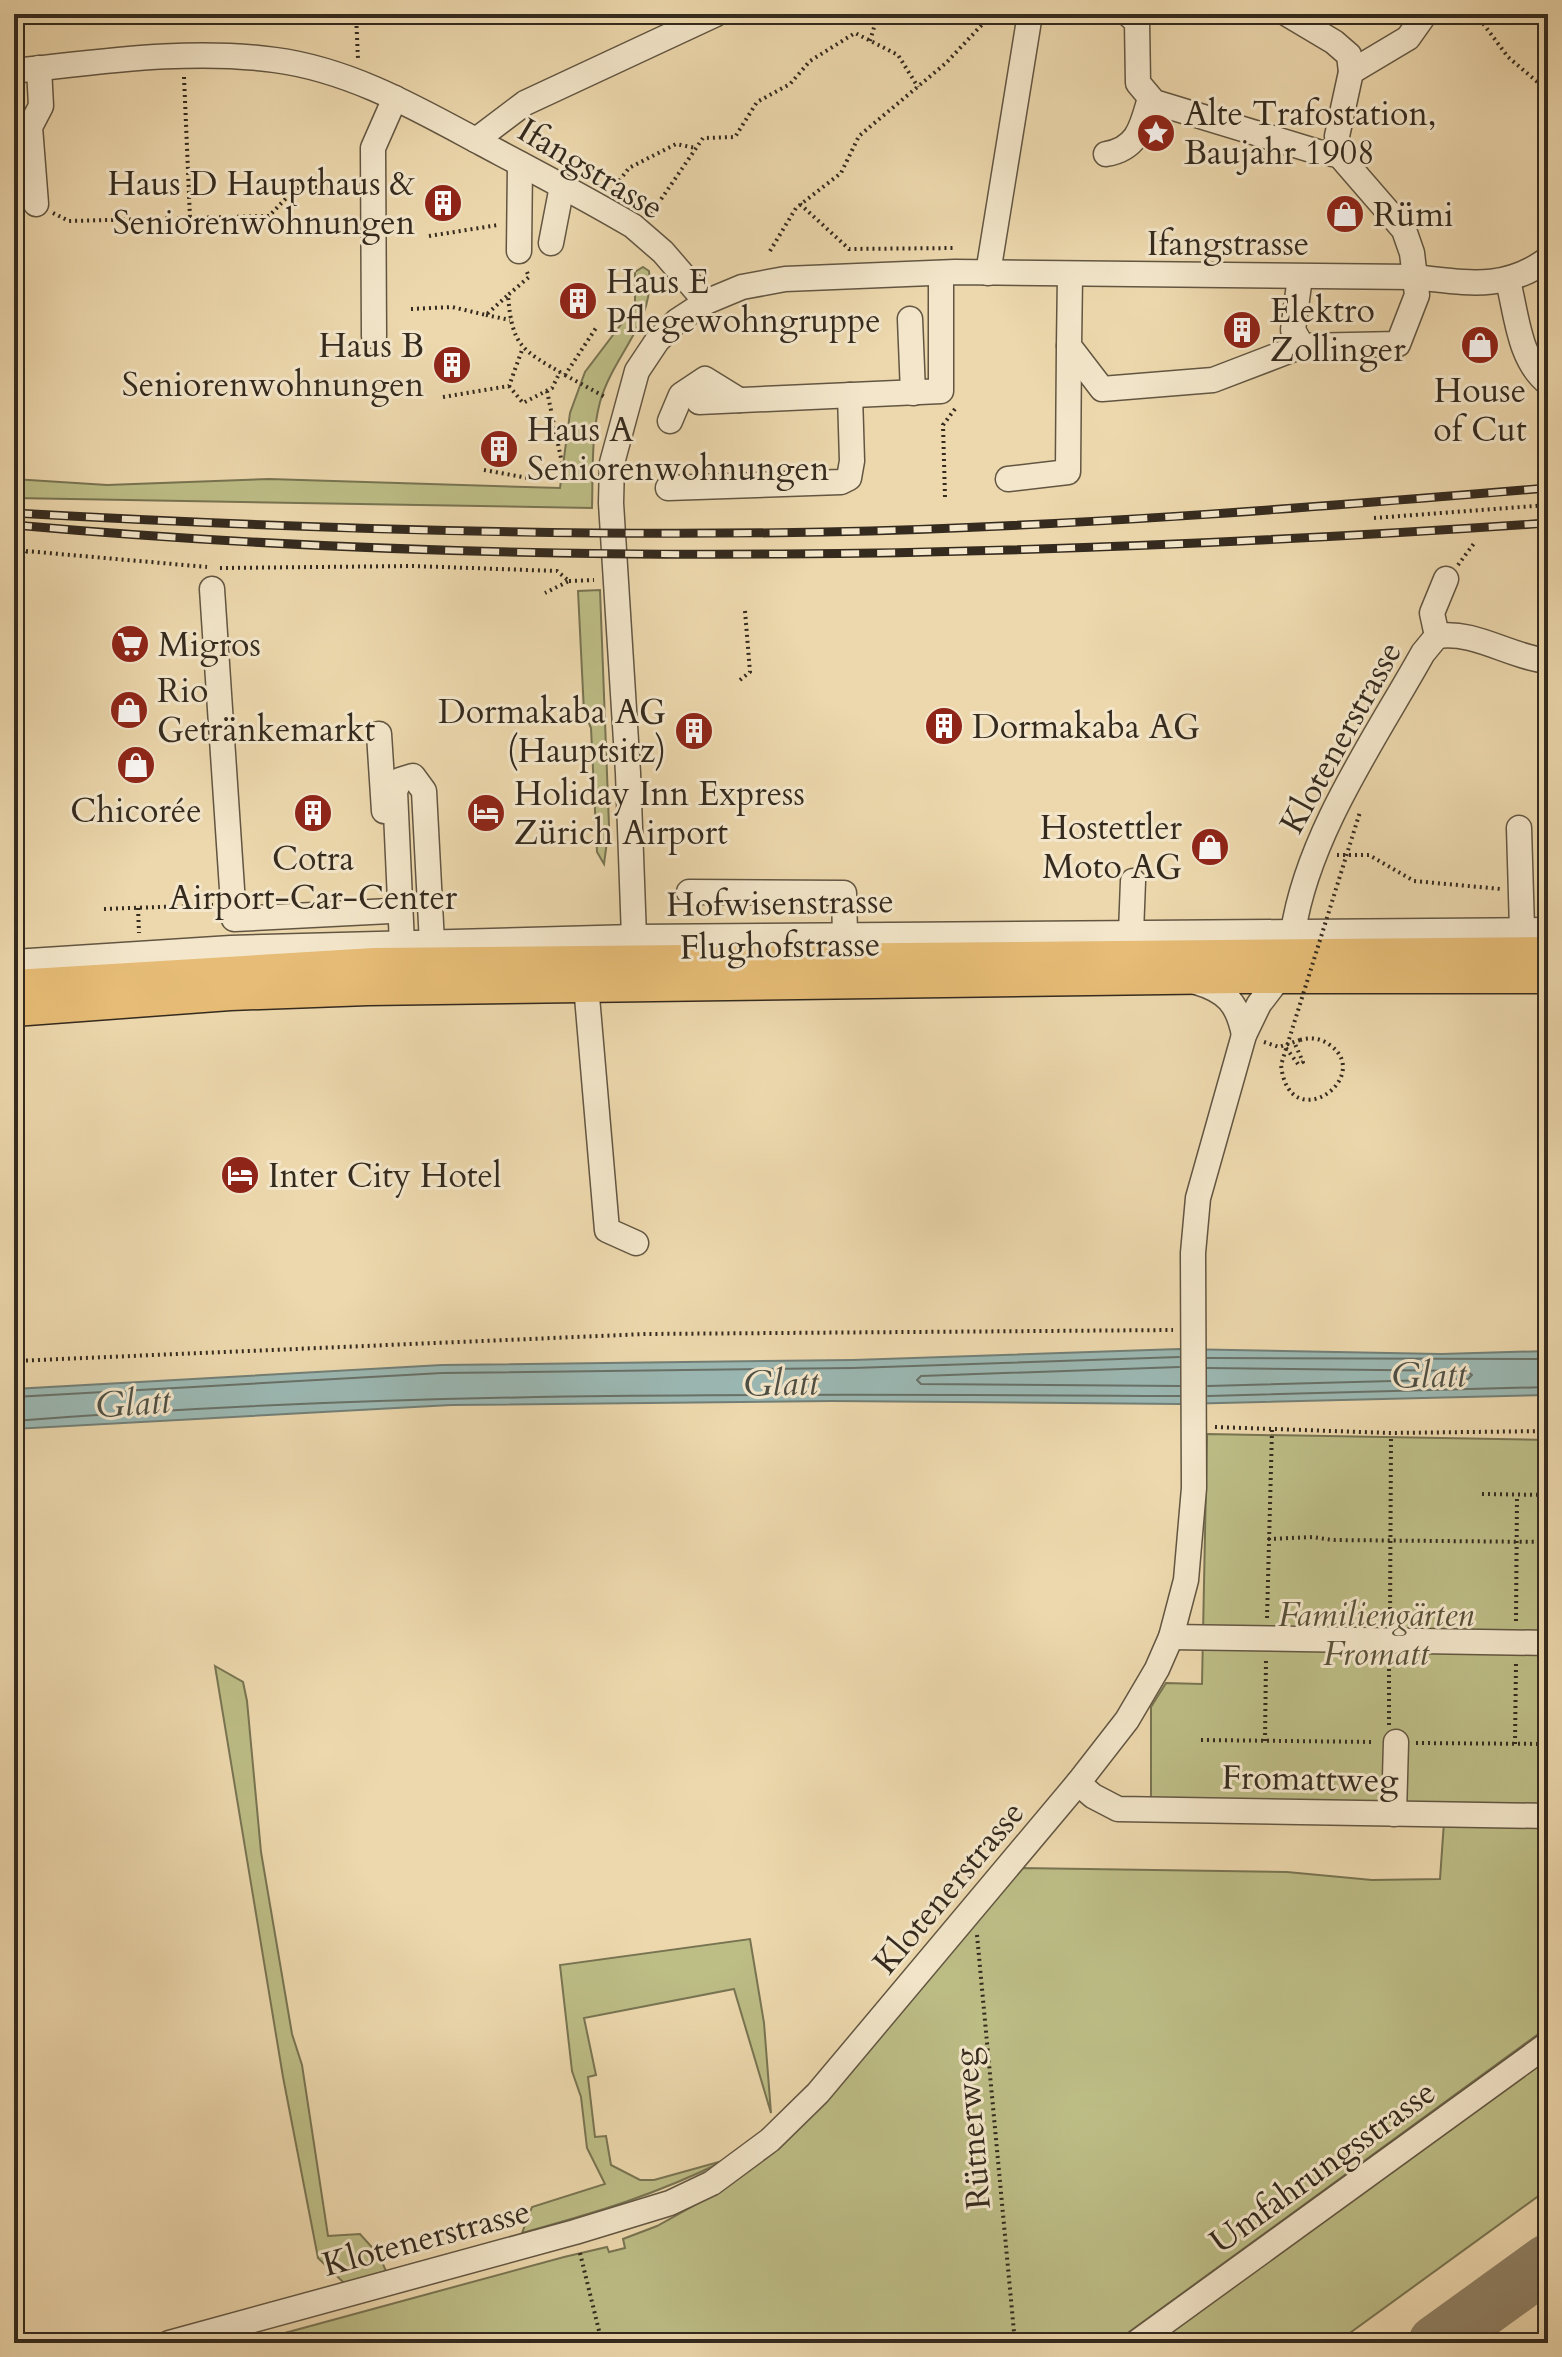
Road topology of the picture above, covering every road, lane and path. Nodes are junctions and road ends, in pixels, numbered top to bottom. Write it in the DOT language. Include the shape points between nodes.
graph roads {
  1 [pos="356,14"];
  2 [pos="716,14"];
  3 [pos="878,14"];
  4 [pos="992,14"];
  5 [pos="1030,14"];
  6 [pos="1128,14"];
  7 [pos="1287,14"];
  8 [pos="1425,14"];
  9 [pos="1476,14"];
  10 [pos="870,41"];
  11 [pos="184,56"];
  12 [pos="39,68"];
  13 [pos="14,71"];
  14 [pos="1351,72"];
  15 [pos="365,85"];
  16 [pos="918,87"];
  17 [pos="1548,91"];
  18 [pos="395,98"];
  19 [pos="1150,98"];
  20 [pos="476,140"];
  21 [pos="696,148"];
  22 [pos="1106,154"];
  23 [pos="1339,155"];
  24 [pos="520,164"];
  25 [pos="358,179"];
  26 [pos="562,186"];
  27 [pos="611,192"];
  28 [pos="36,204"];
  29 [pos="800,204"];
  30 [pos="651,214"];
  31 [pos="190,218"];
  32 [pos="501,224"];
  33 [pos="429,236"];
  34 [pos="551,243"];
  35 [pos="519,251"];
  36 [pos="770,251"];
  37 [pos="1548,259"];
  38 [pos="948,267"];
  39 [pos="988,273"];
  40 [pos="1070,276"];
  41 [pos="1300,277"];
  42 [pos="1413,277"];
  43 [pos="1508,281"];
  44 [pos="508,295"];
  45 [pos="706,302"];
  46 [pos="411,309"];
  47 [pos="486,315"];
  48 [pos="910,319"];
  49 [pos="510,320"];
  50 [pos="596,328"];
  51 [pos="374,336"];
  52 [pos="1069,346"];
  53 [pos="1302,346"];
  54 [pos="522,350"];
  55 [pos="563,373"];
  56 [pos="1548,383"];
  57 [pos="509,386"];
  58 [pos="547,391"];
  59 [pos="913,393"];
  60 [pos="850,395"];
  61 [pos="443,397"];
  62 [pos="607,398"];
  63 [pos="739,400"];
  64 [pos="699,402"];
  65 [pos="670,421"];
  66 [pos="1546,425"];
  67 [pos="1548,441"];
  68 [pos="484,470"];
  69 [pos="1008,479"];
  70 [pos="668,488"];
  71 [pos="1548,505"];
  72 [pos="1374,518"];
  73 [pos="14,550"];
  74 [pos="26,551"];
  75 [pos="14,574"];
  76 [pos="1446,579"];
  77 [pos="603,580"];
  78 [pos="569,581"];
  79 [pos="212,589"];
  80 [pos="545,593"];
  81 [pos="745,611"];
  82 [pos="1437,636"];
  83 [pos="1548,661"];
  84 [pos="740,680"];
  85 [pos="379,734"];
  86 [pos="1360,812"];
  87 [pos="1519,828"];
  88 [pos="1313,854"];
  89 [pos="1133,881"];
  90 [pos="1522,890"];
  91 [pos="689,892"];
  92 [pos="217,905"];
  93 [pos="138,908"];
  94 [pos="104,909"];
  95 [pos="390,911"];
  96 [pos="1522,929"];
  97 [pos="1548,930"];
  98 [pos="139,931"];
  99 [pos="1293,932"];
  100 [pos="1131,933"];
  101 [pos="845,935"];
  102 [pos="634,937"];
  103 [pos="432,943"];
  104 [pos="396,944"];
  105 [pos="1548,953"];
  106 [pos="14,962"];
  107 [pos="1548,977"];
  108 [pos="1279,978"];
  109 [pos="1190,980"];
  110 [pos="586,985"];
  111 [pos="14,986"];
  112 [pos="14,1010"];
  113 [pos="1244,1035"];
  114 [pos="1294,1044"];
  115 [pos="1286,1048"];
  116 [pos="636,1243"];
  117 [pos="1193,1316"];
  118 [pos="14,1361"];
  119 [pos="1229,1428"];
  120 [pos="1272,1430"];
  121 [pos="1548,1431"];
  122 [pos="1391,1439"];
  123 [pos="1482,1494"];
  124 [pos="1548,1495"];
  125 [pos="1268,1539"];
  126 [pos="1391,1541"];
  127 [pos="1548,1542"];
  128 [pos="1171,1637"];
  129 [pos="1266,1638"];
  130 [pos="1390,1641"];
  131 [pos="1548,1643"];
  132 [pos="1392,1735"];
  133 [pos="1265,1741"];
  134 [pos="1078,1783"];
  135 [pos="1394,1814"];
  136 [pos="1548,1816"];
  137 [pos="975,1910"];
  138 [pos="1548,2044"];
  139 [pos="575,2232"];
  140 [pos="169,2343"];
  141 [pos="602,2343"];
  142 [pos="1015,2343"];
  143 [pos="1136,2343"];
  1 -- 15 [label="path"];
  2 -- 20 [label="street" via="525,103"];
  3 -- 10 [label="path"];
  4 -- 16 [label="path"];
  5 -- 39 [label="street"];
  6 -- 19 [label="street" via="1137,22 1138,83"];
  7 -- 14 [label="street" via="1349,55"];
  8 -- 14 [label="street" via="1408,38"];
  9 -- 17 [label="path" via="1508,57"];
  10 -- 16 [label="path" via="898,55"];
  10 -- 21 [label="path" via="855,33 810,61 790,84 757,102 735,137 703,138"];
  11 -- 12 [label="street, Ifangstrasse"];
  11 -- 15 [label="street, Ifangstrasse" via="278,60"];
  11 -- 31 [label="path"];
  12 -- 13 [label="street, Ifangstrasse"];
  12 -- 28 [label="street" via="41,106 30,127"];
  14 -- 23 [label="street" via="1337,136"];
  15 -- 18 [label="street, Ifangstrasse"];
  16 -- 29 [label="path" via="859,136 841,173"];
  18 -- 20 [label="street, Ifangstrasse"];
  18 -- 51 [label="street" via="373,148"];
  19 -- 22 [label="street" via="1132,145"];
  19 -- 23 [label="street"];
  20 -- 24 [label="street, Ifangstrasse"];
  21 -- 27 [label="path" via="676,144 652,156 629,168"];
  21 -- 30 [label="path"];
  23 -- 42 [label="street" via="1404,230"];
  24 -- 26 [label="street, Ifangstrasse"];
  24 -- 35 [label="street"];
  25 -- 31 [label="path" via="351,188 296,188 269,216"];
  26 -- 34 [label="street"];
  26 -- 45 [label="street, Ifangstrasse" via="633,226"];
  28 -- 31 [label="path" via="69,221"];
  29 -- 36 [label="path"];
  29 -- 38 [label="path" via="849,249 958,248"];
  32 -- 33 [label="path"];
  35 -- 44 [label="path" via="529,277"];
  37 -- 43 [label="street"];
  38 -- 39 [label="street, Ifangstrasse"];
  38 -- 45 [label="street, Ifangstrasse" via="785,279 742,287"];
  38 -- 59 [label="street" via="941,391"];
  39 -- 40 [label="street, Ifangstrasse"];
  40 -- 41 [label="street, Ifangstrasse"];
  40 -- 52 [label="street"];
  41 -- 42 [label="street, Ifangstrasse"];
  41 -- 53 [label="street" via="1293,330"];
  42 -- 43 [label="street, Ifangstrasse"];
  42 -- 53 [label="street" via="1417,295 1398,344"];
  43 -- 56 [label="street" via="1527,359"];
  44 -- 47 [label="path"];
  44 -- 49 [label="path"];
  45 -- 102 [label="street" via="677,321 637,371 612,463"];
  46 -- 47 [label="path" via="452,307"];
  47 -- 49 [label="path"];
  48 -- 59 [label="street"];
  49 -- 54 [label="path"];
  50 -- 55 [label="path"];
  52 -- 53 [label="street" via="1102,389 1213,380"];
  52 -- 69 [label="street" via="1068,472"];
  54 -- 55 [label="path"];
  54 -- 57 [label="path"];
  55 -- 58 [label="path"];
  55 -- 62 [label="path"];
  57 -- 58 [label="path" via="523,403"];
  57 -- 61 [label="path"];
  58 -- 68 [label="path" via="562,463 539,480"];
  59 -- 60 [label="street"];
  60 -- 63 [label="street"];
  60 -- 70 [label="street" via="849,478"];
  63 -- 64 [label="street"];
  63 -- 65 [label="street" via="705,379 681,395"];
  66 -- 67 [label="path"];
  71 -- 72 [label="path"];
  73 -- 74 [label="path"];
  74 -- 75 [label="path"];
  74 -- 78 [label="path" via="240,569 413,566 557,571"];
  76 -- 82 [label="street, Klotenerstrasse" via="1432,613"];
  77 -- 78 [label="path"];
  78 -- 80 [label="path"];
  79 -- 95 [label="street" via="234,919"];
  81 -- 84 [label="path" via="750,672"];
  82 -- 83 [label="street" via="1458,633 1511,654"];
  82 -- 88 [label="street, Klotenerstrasse"];
  85 -- 95 [label="street"];
  86 -- 115 [label="path, bridge"];
  87 -- 90 [label="street"];
  88 -- 90 [label="path" via="1369,855 1414,881"];
  88 -- 99 [label="street, Klotenerstrasse"];
  89 -- 100 [label="street"];
  90 -- 96 [label="street"];
  91 -- 101 [label="street" via="844,893"];
  92 -- 93 [label="path"];
  93 -- 94 [label="path"];
  93 -- 98 [label="path"];
  95 -- 104 [label="street"];
  96 -- 97 [label="street, Hofwisenstrasse"];
  96 -- 99 [label="street, Hofwisenstrasse"];
  99 -- 100 [label="street, Hofwisenstrasse"];
  100 -- 101 [label="street, Hofwisenstrasse"];
  101 -- 102 [label="street, Hofwisenstrasse"];
  102 -- 103 [label="street, Hofwisenstrasse"];
  103 -- 104 [label="street, Hofwisenstrasse"];
  103 -- 104 [label="street" via="424,791 413,776 400,780 395,791"];
  104 -- 106 [label="street, Hofwisenstrasse"];
  105 -- 111 [label="main road, Flughofstrasse" via="374,964"];
  107 -- 108 [label="main road, Flughofstrasse"];
  108 -- 109 [label="main road, Flughofstrasse"];
  108 -- 113 [label="street, Klotenerstrasse"];
  109 -- 110 [label="main road, Flughofstrasse"];
  109 -- 113 [label="street" via="1229,997"];
  110 -- 112 [label="main road, Flughofstrasse" via="230,994"];
  110 -- 116 [label="street" via="607,1230"];
  113 -- 114 [label="path" via="1279,1047"];
  113 -- 117 [label="street, Klotenerstrasse" via="1198,1198"];
  114 -- 115 [label="path" via="1303,1062 1298,1064"];
  114 -- 115 [label="path, bridge" via="1325,1041 1335,1048 1342,1075 1335,1090 1325,1097 1301,1098 1290,1092 1281,1065"];
  117 -- 118 [label="path" via="1180,1330 646,1334"];
  117 -- 128 [label="street, Klotenerstrasse" via="1192,1532"];
  119 -- 120 [label="path"];
  120 -- 121 [label="path"];
  120 -- 125 [label="path"];
  122 -- 126 [label="path"];
  123 -- 124 [label="path"];
  125 -- 126 [label="path"];
  125 -- 129 [label="path"];
  126 -- 127 [label="path"];
  126 -- 130 [label="path"];
  128 -- 129 [label="street"];
  128 -- 134 [label="street, Klotenerstrasse" via="1127,1720"];
  129 -- 130 [label="street"];
  129 -- 133 [label="path"];
  130 -- 131 [label="street"];
  130 -- 132 [label="path"];
  132 -- 135 [label="street"];
  134 -- 135 [label="street, Fromattweg" via="1118,1809"];
  134 -- 137 [label="street, Klotenerstrasse"];
  135 -- 136 [label="street, Fromattweg"];
  137 -- 139 [label="street, Klotenerstrasse" via="818,2093 741,2163 670,2203"];
  137 -- 142 [label="path, Rütnerweg"];
  138 -- 143 [label="street, Umfahrungsstrasse"];
  139 -- 140 [label="street, Klotenerstrasse"];
  139 -- 141 [label="path"];
}
